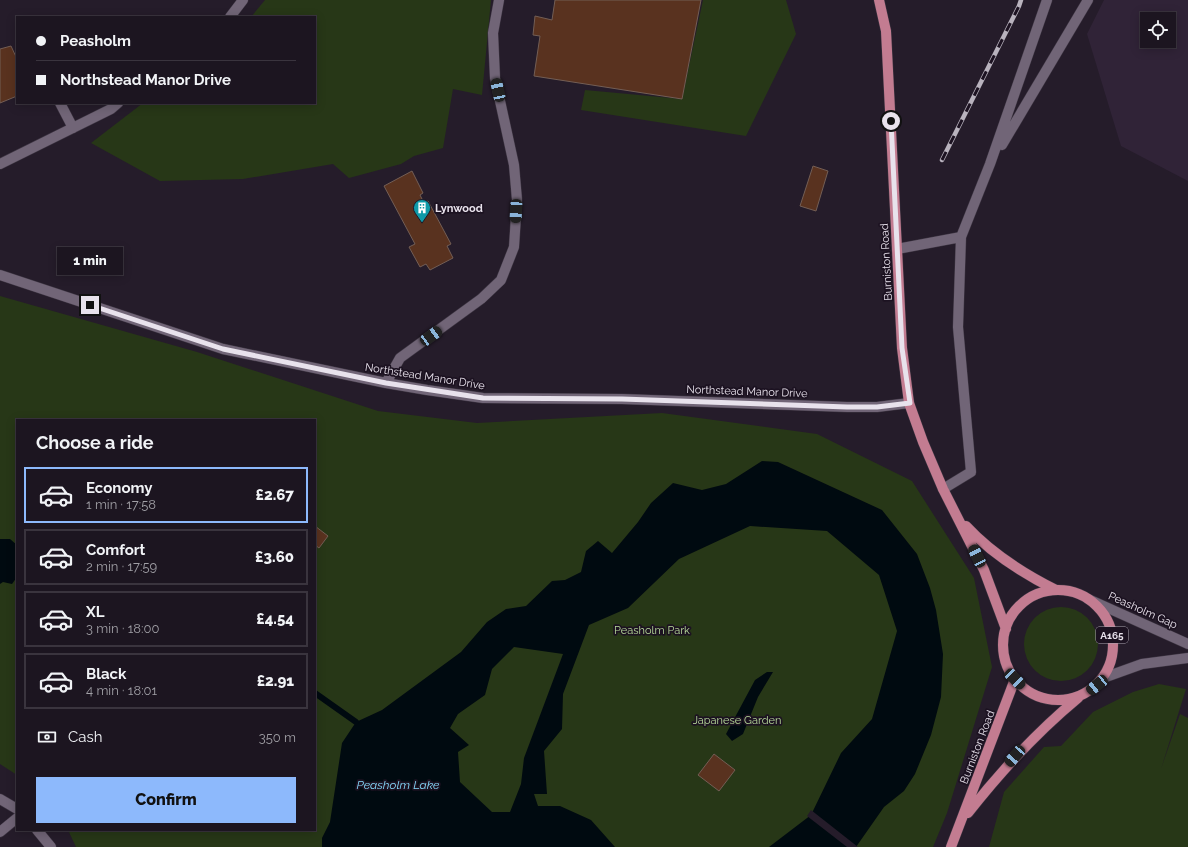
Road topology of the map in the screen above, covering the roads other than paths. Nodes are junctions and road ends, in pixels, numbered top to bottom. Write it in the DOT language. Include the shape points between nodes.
graph roads {
  1 [pos="243,0"];
  2 [pos="499,0"];
  3 [pos="879,0"];
  4 [pos="1047,0"];
  5 [pos="1088,0"];
  6 [pos="231,16"];
  7 [pos="61,104"];
  8 [pos="117,104"];
  9 [pos="73,128"];
  10 [pos="0,164"];
  11 [pos="990,164"];
  12 [pos="961,237"];
  13 [pos="897,249"];
  14 [pos="0,275"];
  15 [pos="386,383"];
  16 [pos="910,403"];
  17 [pos="944,489"];
  18 [pos="955,514"];
  19 [pos="1056,590"];
  20 [pos="1088,599"];
  21 [pos="1006,629"];
  22 [pos="1188,644"];
  23 [pos="1188,658"];
  24 [pos="1103,678"];
  25 [pos="1015,679"];
  26 [pos="1081,695"];
  27 [pos="0,799"];
  28 [pos="16,808"];
  29 [pos="16,819"];
  30 [pos="961,824"];
  31 [pos="38,831"];
  32 [pos="0,832"];
  33 [pos="51,847"];
  34 [pos="951,847"];
  1 -- 6 [label="street"];
  2 -- 15 [label="street" via="493,33 495,78 514,165 517,200 514,247 501,280 481,299 400,358"];
  3 -- 13 [label="main road, Burniston Road / A165" via="886,31"];
  4 -- 11 [label="street"];
  5 -- 11 [label="street"];
  7 -- 9 [label="street"];
  8 -- 9 [label="street"];
  9 -- 10 [label="street"];
  11 -- 12 [label="street"];
  12 -- 13 [label="street"];
  12 -- 17 [label="street" via="958,327 971,472"];
  13 -- 16 [label="main road, Burniston Road / A165" via="902,348"];
  14 -- 15 [label="street, Northstead Manor Drive" via="223,349"];
  15 -- 16 [label="street, Northstead Manor Drive" via="483,398 622,399 847,407"];
  16 -- 17 [label="main road, Burniston Road / A165" via="923,442"];
  17 -- 18 [label="main road, Burniston Road / A165"];
  18 -- 19 [label="main road, Burniston Road / A165" via="1001,558 1033,579"];
  18 -- 21 [label="main road, Burniston Road / A165" via="984,570"];
  19 -- 20 [label="main road, A165" via="1078,594"];
  19 -- 21 [label="main road, A165" via="1024,602 1010,619"];
  20 -- 22 [label="street, Peasholm Gap"];
  20 -- 24 [label="main road, A165" via="1106,617 1113,641 1109,666"];
  21 -- 25 [label="main road, A165" via="1006,660"];
  23 -- 24 [label="street" via="1142,664"];
  24 -- 26 [label="main road, A165"];
  25 -- 26 [label="main road, A165" via="1045,699 1070,699"];
  25 -- 30 [label="main road, Burniston Road / A165"];
  26 -- 30 [label="main road, Burniston Road / A165" via="1015,756"];
  27 -- 28 [label="street"];
  29 -- 32 [label="street"];
  30 -- 34 [label="main road, Burniston Road / A165"];
  31 -- 33 [label="street"];
}
